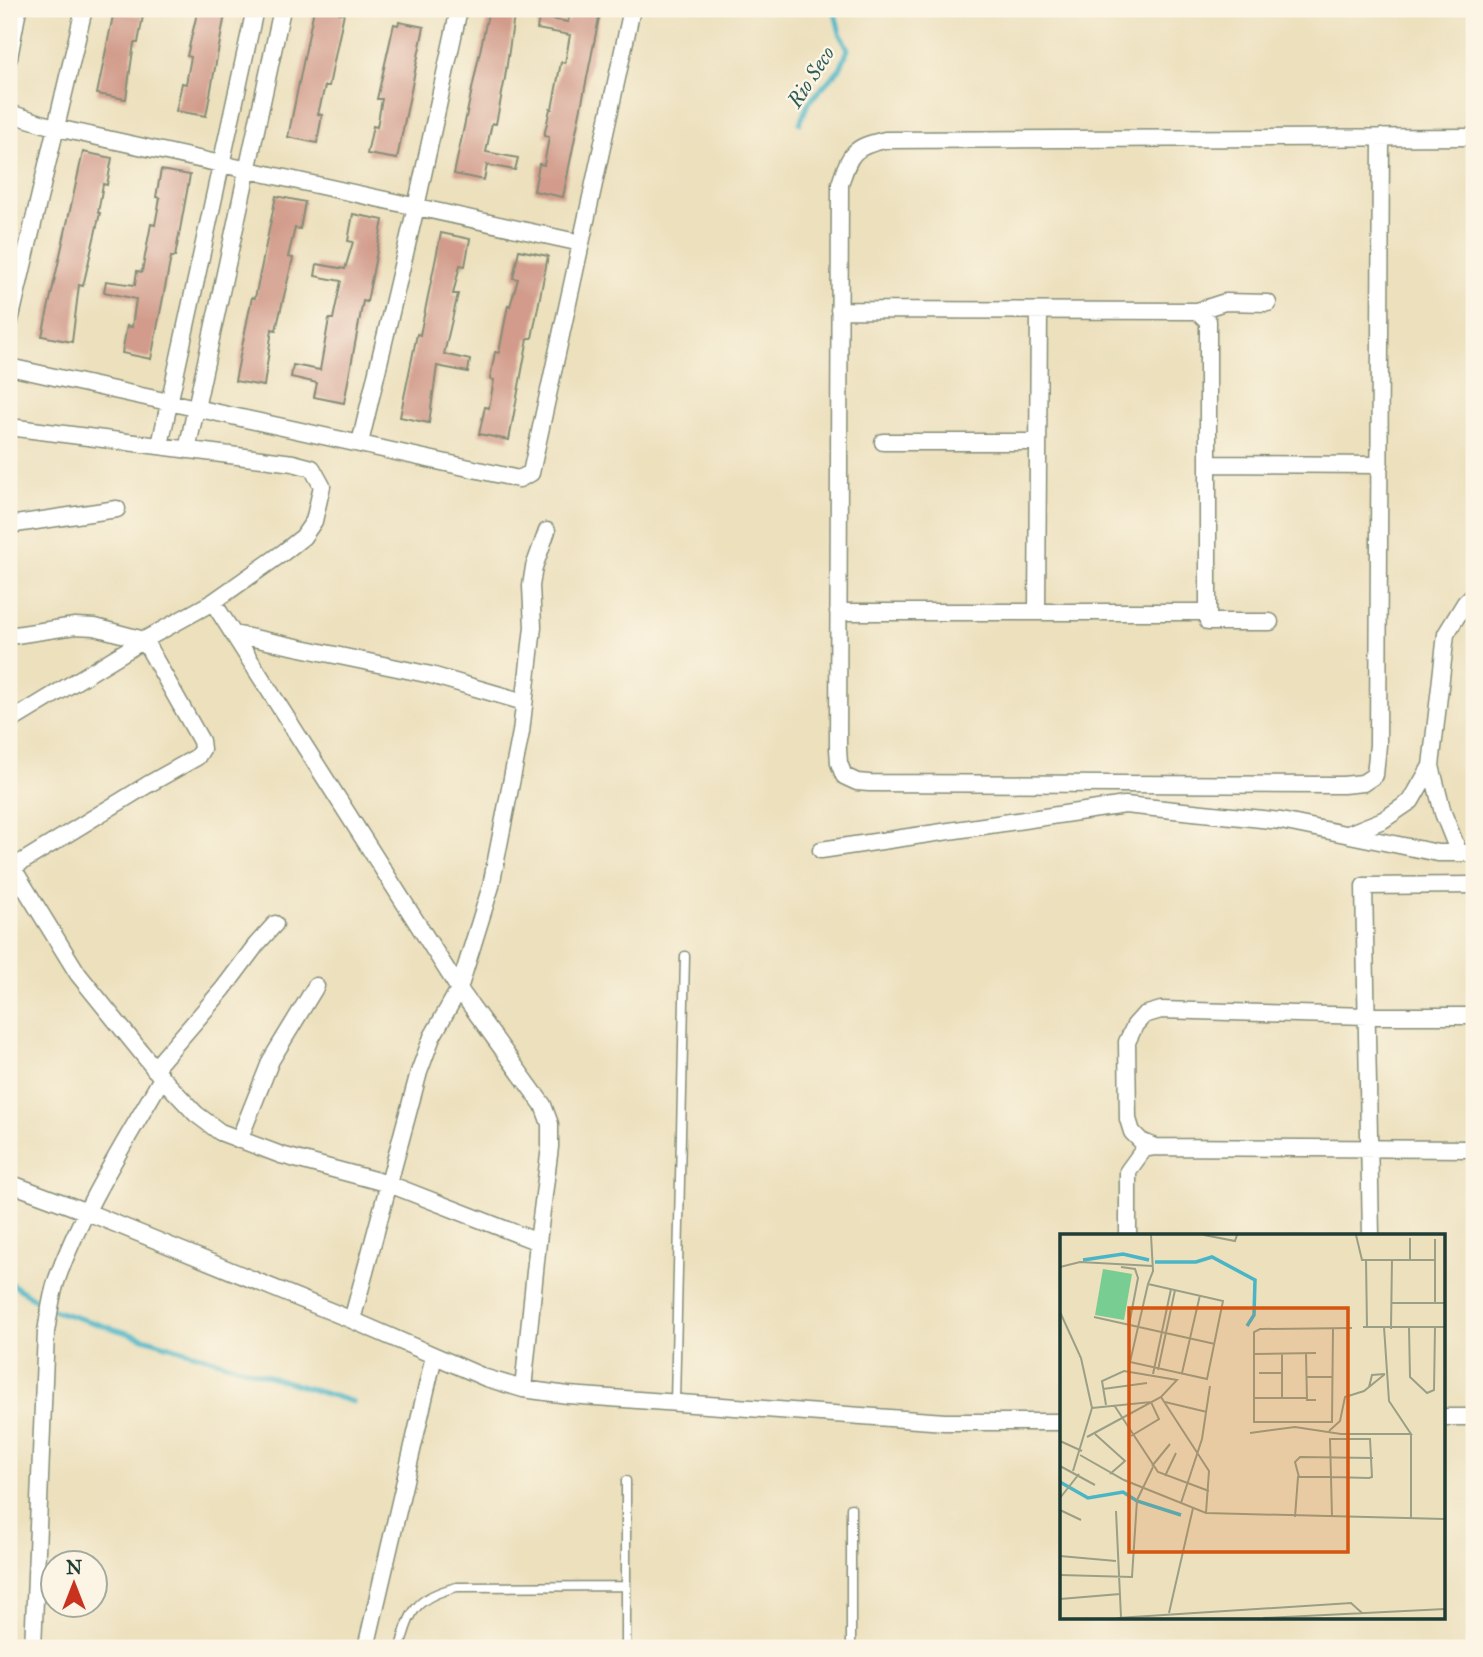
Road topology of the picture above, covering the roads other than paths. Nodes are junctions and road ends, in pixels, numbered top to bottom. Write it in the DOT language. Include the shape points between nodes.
graph roads {
  1 [pos="18,9"];
  2 [pos="84,9"];
  3 [pos="255,9"];
  4 [pos="282,9"];
  5 [pos="459,9"];
  6 [pos="632,9"];
  7 [pos="9,58"];
  8 [pos="9,113"];
  9 [pos="57,128"];
  10 [pos="1381,137"];
  11 [pos="1474,137"];
  12 [pos="221,164"];
  13 [pos="247,170"];
  14 [pos="416,207"];
  15 [pos="581,243"];
  16 [pos="1268,303"];
  17 [pos="839,310"];
  18 [pos="1197,311"];
  19 [pos="1039,312"];
  20 [pos="9,325"];
  21 [pos="9,367"];
  22 [pos="169,402"];
  23 [pos="196,408"];
  24 [pos="9,427"];
  25 [pos="883,442"];
  26 [pos="1038,442"];
  27 [pos="360,443"];
  28 [pos="160,446"];
  29 [pos="187,450"];
  30 [pos="1209,464"];
  31 [pos="1380,465"];
  32 [pos="117,509"];
  33 [pos="9,525"];
  34 [pos="547,531"];
  35 [pos="1474,594"];
  36 [pos="213,602"];
  37 [pos="1037,611"];
  38 [pos="838,612"];
  39 [pos="1209,612"];
  40 [pos="1270,622"];
  41 [pos="234,634"];
  42 [pos="9,636"];
  43 [pos="144,640"];
  44 [pos="524,702"];
  45 [pos="9,722"];
  46 [pos="1431,766"];
  47 [pos="1348,834"];
  48 [pos="821,850"];
  49 [pos="1467,853"];
  50 [pos="10,865"];
  51 [pos="1474,885"];
  52 [pos="275,924"];
  53 [pos="685,956"];
  54 [pos="316,986"];
  55 [pos="459,989"];
  56 [pos="1367,1016"];
  57 [pos="1474,1016"];
  58 [pos="158,1074"];
  59 [pos="239,1140"];
  60 [pos="1155,1147"];
  61 [pos="1370,1148"];
  62 [pos="1474,1149"];
  63 [pos="9,1183"];
  64 [pos="389,1184"];
  65 [pos="87,1212"];
  66 [pos="1128,1234"];
  67 [pos="1371,1234"];
  68 [pos="538,1242"];
  69 [pos="352,1320"];
  70 [pos="434,1356"];
  71 [pos="523,1389"];
  72 [pos="675,1402"];
  73 [pos="1444,1417"];
  74 [pos="1474,1417"];
  75 [pos="1060,1422"];
  76 [pos="626,1481"];
  77 [pos="851,1508"];
  78 [pos="624,1586"];
  79 [pos="33,1648"];
  80 [pos="366,1648"];
  81 [pos="400,1648"];
  82 [pos="626,1648"];
  83 [pos="851,1648"];
  1 -- 7 [label="street"];
  2 -- 9 [label="street"];
  3 -- 12 [label="street"];
  4 -- 13 [label="street"];
  5 -- 14 [label="street"];
  6 -- 15 [label="street"];
  8 -- 9 [label="street"];
  9 -- 12 [label="street"];
  9 -- 20 [label="street"];
  10 -- 11 [label="street"];
  10 -- 17 [label="street" via="885,141 863,145 848,159 840,184"];
  10 -- 31 [label="street"];
  12 -- 13 [label="street"];
  12 -- 22 [label="street"];
  13 -- 14 [label="street"];
  13 -- 23 [label="street"];
  14 -- 15 [label="street"];
  14 -- 27 [label="street"];
  15 -- 27 [label="street" via="531,473 519,479"];
  16 -- 18 [label="street" via="1225,302"];
  17 -- 19 [label="street"];
  17 -- 38 [label="street"];
  18 -- 19 [label="street"];
  18 -- 30 [label="street" via="1208,321"];
  19 -- 26 [label="street"];
  21 -- 22 [label="street"];
  22 -- 23 [label="street"];
  22 -- 28 [label="street"];
  23 -- 27 [label="street"];
  23 -- 29 [label="street"];
  24 -- 28 [label="street"];
  25 -- 26 [label="street"];
  26 -- 37 [label="street"];
  28 -- 29 [label="street"];
  29 -- 36 [label="street" via="312,468 322,486 314,521 303,537"];
  30 -- 31 [label="street"];
  30 -- 39 [label="street"];
  31 -- 38 [label="street" via="1377,761 1375,775 1363,783 857,782 844,776 838,763"];
  32 -- 33 [label="street"];
  34 -- 44 [label="street" via="531,586 533,627"];
  35 -- 46 [label="street" via="1446,634"];
  36 -- 41 [label="street"];
  36 -- 43 [label="street"];
  37 -- 38 [label="street"];
  37 -- 39 [label="street"];
  39 -- 40 [label="street" via="1209,622"];
  41 -- 44 [label="street" via="431,675"];
  41 -- 55 [label="street"];
  42 -- 43 [label="street" via="75,626"];
  43 -- 45 [label="street"];
  43 -- 50 [label="street" via="202,749 197,757"];
  44 -- 55 [label="street" via="491,886"];
  46 -- 47 [label="street" via="1411,801 1383,820"];
  46 -- 49 [label="street" via="1443,813"];
  47 -- 48 [label="street" via="1281,821 1125,805"];
  47 -- 49 [label="street" via="1438,853"];
  50 -- 58 [label="street" via="78,974"];
  51 -- 56 [label="street" via="1364,886"];
  52 -- 58 [label="street"];
  53 -- 72 [label="lane"];
  54 -- 59 [label="street" via="271,1060"];
  55 -- 64 [label="street" via="428,1049"];
  55 -- 68 [label="street" via="543,1105 550,1124"];
  56 -- 57 [label="street"];
  56 -- 60 [label="street" via="1161,1010 1144,1015 1127,1042 1128,1119 1132,1132"];
  56 -- 61 [label="street"];
  58 -- 59 [label="street" via="196,1114"];
  58 -- 65 [label="street"];
  59 -- 64 [label="street"];
  60 -- 61 [label="street"];
  60 -- 66 [label="street" via="1144,1149 1128,1171"];
  61 -- 62 [label="street"];
  61 -- 67 [label="street"];
  63 -- 65 [label="street"];
  64 -- 68 [label="street"];
  64 -- 69 [label="street"];
  65 -- 69 [label="street"];
  65 -- 79 [label="street" via="57,1280 47,1332"];
  68 -- 71 [label="street"];
  69 -- 70 [label="street"];
  70 -- 71 [label="street"];
  70 -- 80 [label="street"];
  71 -- 72 [label="street"];
  72 -- 75 [label="street" via="945,1422"];
  73 -- 74 [label="street"];
  76 -- 78 [label="lane"];
  77 -- 83 [label="lane"];
  78 -- 81 [label="lane" via="457,1587 416,1607"];
  78 -- 82 [label="lane"];
}
